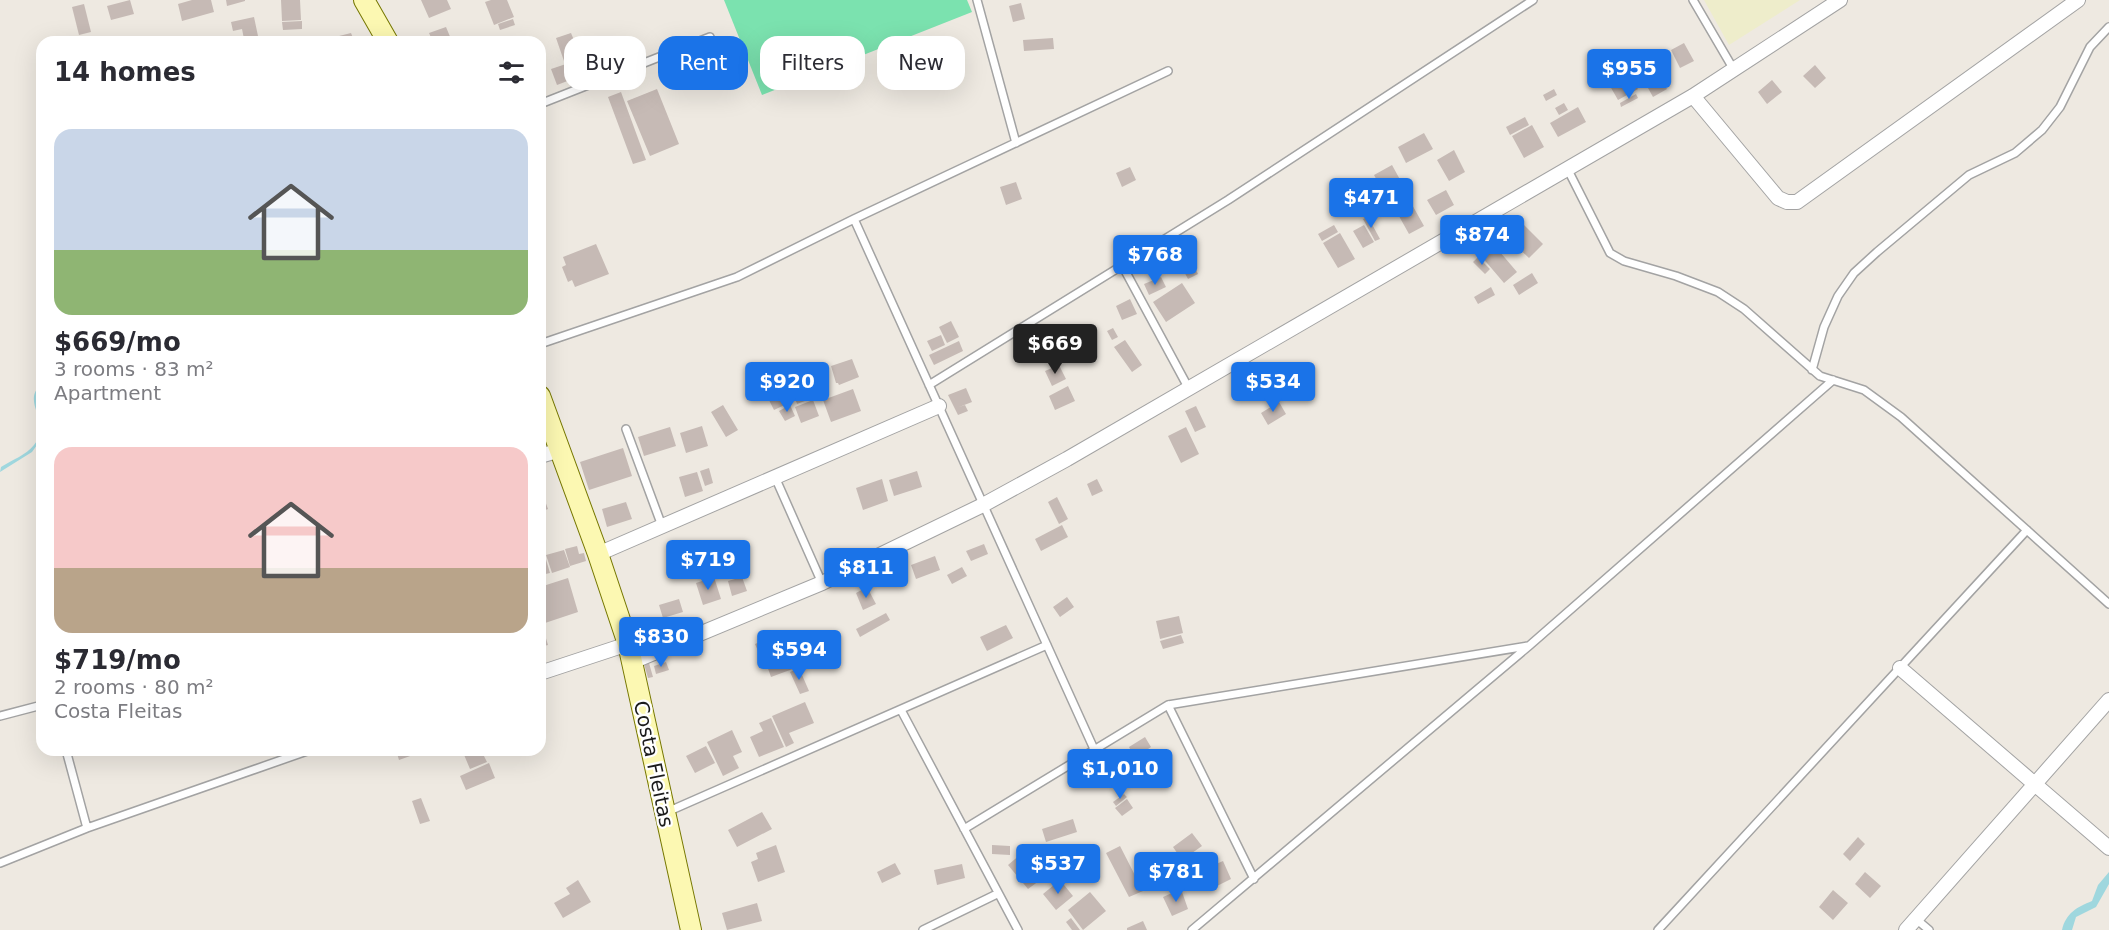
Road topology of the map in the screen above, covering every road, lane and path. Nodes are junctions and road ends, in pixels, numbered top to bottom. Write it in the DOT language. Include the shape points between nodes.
graph roads {
  1 [pos="364,0"];
  2 [pos="977,0"];
  3 [pos="1533,0"];
  4 [pos="1694,0"];
  5 [pos="1840,0"];
  6 [pos="2078,0"];
  7 [pos="2109,27"];
  8 [pos="385,36"];
  9 [pos="658,58"];
  10 [pos="1734,70"];
  11 [pos="1168,71"];
  12 [pos="1693,96"];
  13 [pos="546,103"];
  14 [pos="1016,143"];
  15 [pos="1567,168"];
  16 [pos="854,219"];
  17 [pos="1122,265"];
  18 [pos="546,342"];
  19 [pos="1812,370"];
  20 [pos="1833,381"];
  21 [pos="929,385"];
  22 [pos="1189,389"];
  23 [pos="939,406"];
  24 [pos="546,412"];
  25 [pos="626,429"];
  26 [pos="560,450"];
  27 [pos="546,454"];
  28 [pos="775,477"];
  29 [pos="983,504"];
  30 [pos="662,526"];
  31 [pos="2027,530"];
  32 [pos="598,554"];
  33 [pos="822,583"];
  34 [pos="2109,604"];
  35 [pos="1047,645"];
  36 [pos="1530,645"];
  37 [pos="630,653"];
  38 [pos="1900,668"];
  39 [pos="546,672"];
  40 [pos="2109,700"];
  41 [pos="1168,705"];
  42 [pos="36,707"];
  43 [pos="901,710"];
  44 [pos="0,716"];
  45 [pos="1094,749"];
  46 [pos="68,756"];
  47 [pos="293,756"];
  48 [pos="2035,784"];
  49 [pos="664,813"];
  50 [pos="87,828"];
  51 [pos="964,829"];
  52 [pos="2109,848"];
  53 [pos="0,863"];
  54 [pos="1254,879"];
  55 [pos="998,894"];
  56 [pos="1911,925"];
  57 [pos="691,930"];
  58 [pos="923,930"];
  59 [pos="1018,930"];
  60 [pos="1192,930"];
  61 [pos="1658,930"];
  62 [pos="1929,930"];
  1 -- 8 [label="main road"];
  2 -- 14 [label="lane"];
  3 -- 17 [label="lane"];
  4 -- 10 [label="lane"];
  5 -- 10 [label="street"];
  6 -- 12 [label="street" via="1797,202 1778,198"];
  7 -- 19 [label="lane" via="2090,47 2060,107 2042,130 2015,153 1969,175 1854,273 1824,327"];
  9 -- 13 [label="lane"];
  10 -- 12 [label="street"];
  11 -- 14 [label="lane"];
  12 -- 15 [label="street"];
  14 -- 16 [label="lane"];
  15 -- 19 [label="lane" via="1610,253 1718,292 1744,309"];
  15 -- 22 [label="street"];
  16 -- 18 [label="lane" via="737,277"];
  16 -- 21 [label="lane"];
  17 -- 21 [label="lane"];
  17 -- 22 [label="lane"];
  19 -- 20 [label="lane"];
  20 -- 31 [label="lane" via="1864,390 1892,410"];
  20 -- 36 [label="lane"];
  21 -- 23 [label="lane"];
  22 -- 29 [label="street"];
  23 -- 28 [label="street"];
  23 -- 29 [label="lane"];
  24 -- 26 [label="main road, Costa Fleitas"];
  25 -- 30 [label="lane"];
  26 -- 27 [label="street"];
  26 -- 32 [label="main road, Costa Fleitas"];
  28 -- 30 [label="street"];
  28 -- 33 [label="lane"];
  29 -- 33 [label="street"];
  29 -- 35 [label="lane"];
  30 -- 32 [label="street"];
  31 -- 34 [label="lane"];
  31 -- 38 [label="lane"];
  32 -- 37 [label="main road, Costa Fleitas"];
  33 -- 37 [label="street"];
  35 -- 43 [label="lane"];
  35 -- 45 [label="lane"];
  36 -- 41 [label="lane"];
  36 -- 54 [label="lane"];
  37 -- 39 [label="street"];
  37 -- 49 [label="main road, Costa Fleitas"];
  38 -- 48 [label="street"];
  38 -- 61 [label="lane"];
  40 -- 48 [label="street"];
  41 -- 45 [label="lane"];
  41 -- 54 [label="lane"];
  42 -- 44 [label="lane"];
  43 -- 49 [label="lane"];
  43 -- 51 [label="lane"];
  45 -- 51 [label="lane"];
  46 -- 50 [label="lane"];
  47 -- 50 [label="lane"];
  48 -- 52 [label="street"];
  48 -- 56 [label="street"];
  49 -- 57 [label="main road, Costa Fleitas"];
  50 -- 53 [label="lane"];
  51 -- 55 [label="lane"];
  54 -- 60 [label="lane"];
  55 -- 58 [label="lane"];
  55 -- 59 [label="lane"];
  56 -- 62 [label="lane"];
}
